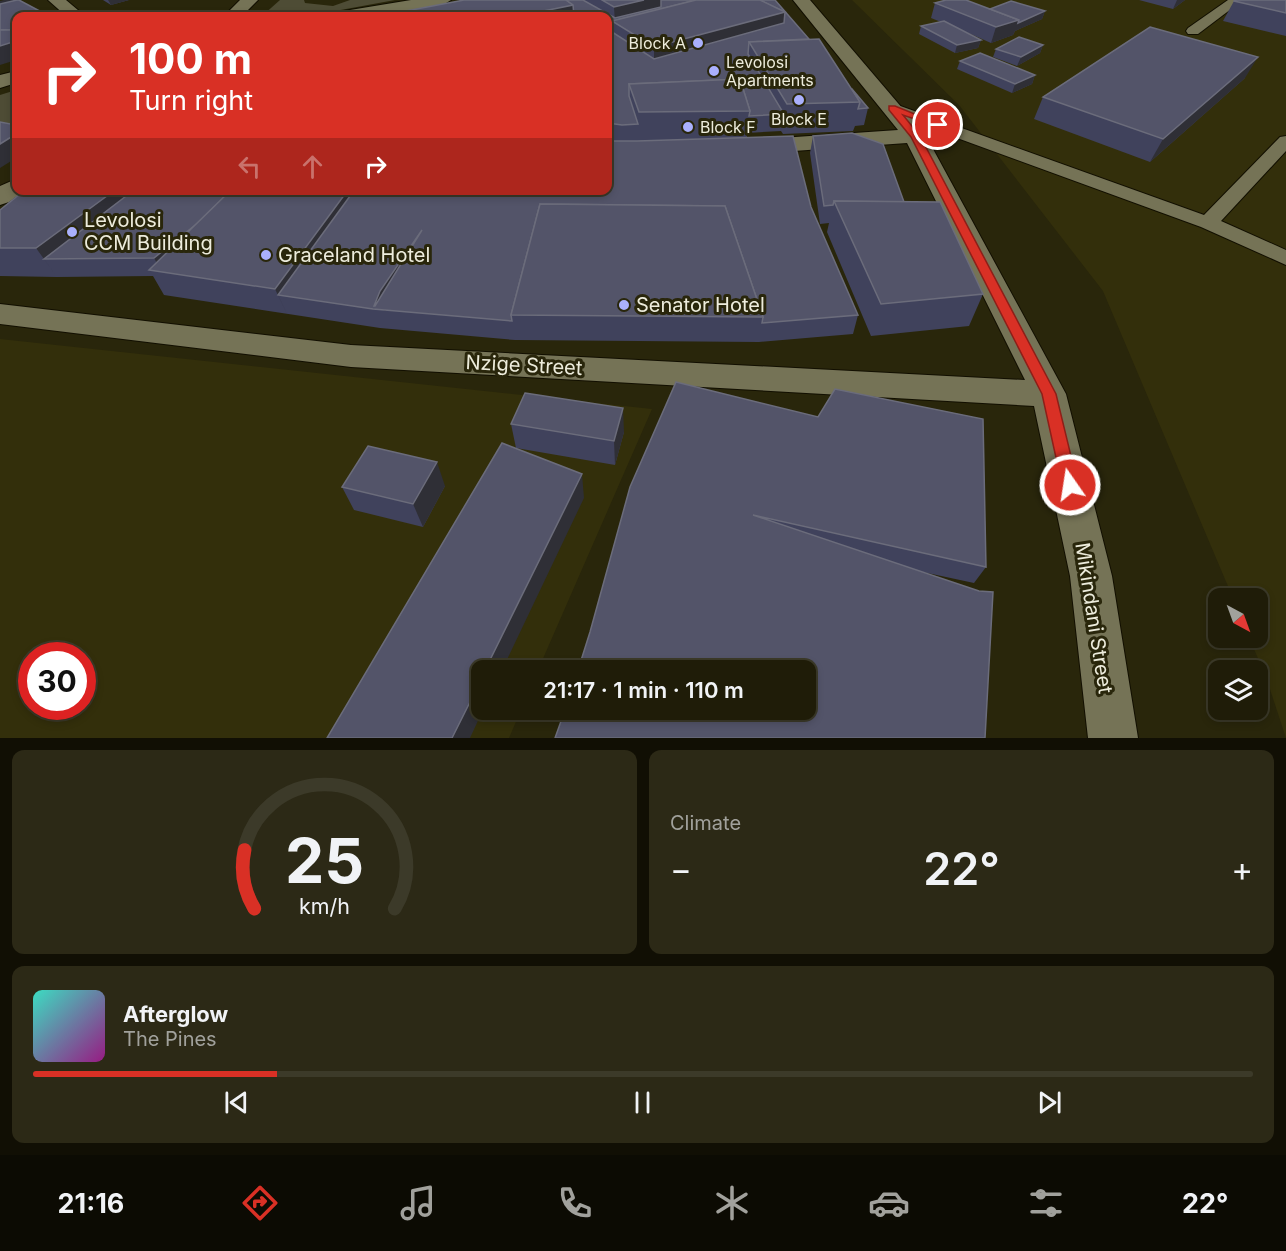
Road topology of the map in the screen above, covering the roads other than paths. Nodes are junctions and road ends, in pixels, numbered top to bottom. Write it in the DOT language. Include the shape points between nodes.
graph roads {
  1 [pos="56,0"];
  2 [pos="250,0"];
  3 [pos="443,0"];
  4 [pos="801,0"];
  5 [pos="1238,0"];
  6 [pos="71,12"];
  7 [pos="236,12"];
  8 [pos="369,12"];
  9 [pos="1193,31"];
  10 [pos="892,108"];
  11 [pos="915,136"];
  12 [pos="742,140"];
  13 [pos="1286,141"];
  14 [pos="1208,223"];
  15 [pos="1286,258"];
  16 [pos="0,314"];
  17 [pos="1049,394"];
  18 [pos="1113,738"];
  1 -- 6 [label="street"];
  2 -- 7 [label="street"];
  3 -- 8 [label="street"];
  4 -- 10 [label="street, Mikindani Street"];
  5 -- 9 [label="lane"];
  10 -- 11 [label="street, Mikindani Street"];
  10 -- 14 [label="lane"];
  11 -- 12 [label="street"];
  11 -- 17 [label="street, Mikindani Street"];
  13 -- 14 [label="lane"];
  14 -- 15 [label="lane"];
  16 -- 17 [label="street, Nzige Street" via="351,356"];
  17 -- 18 [label="street, Mikindani Street" via="1090,576"];
}
